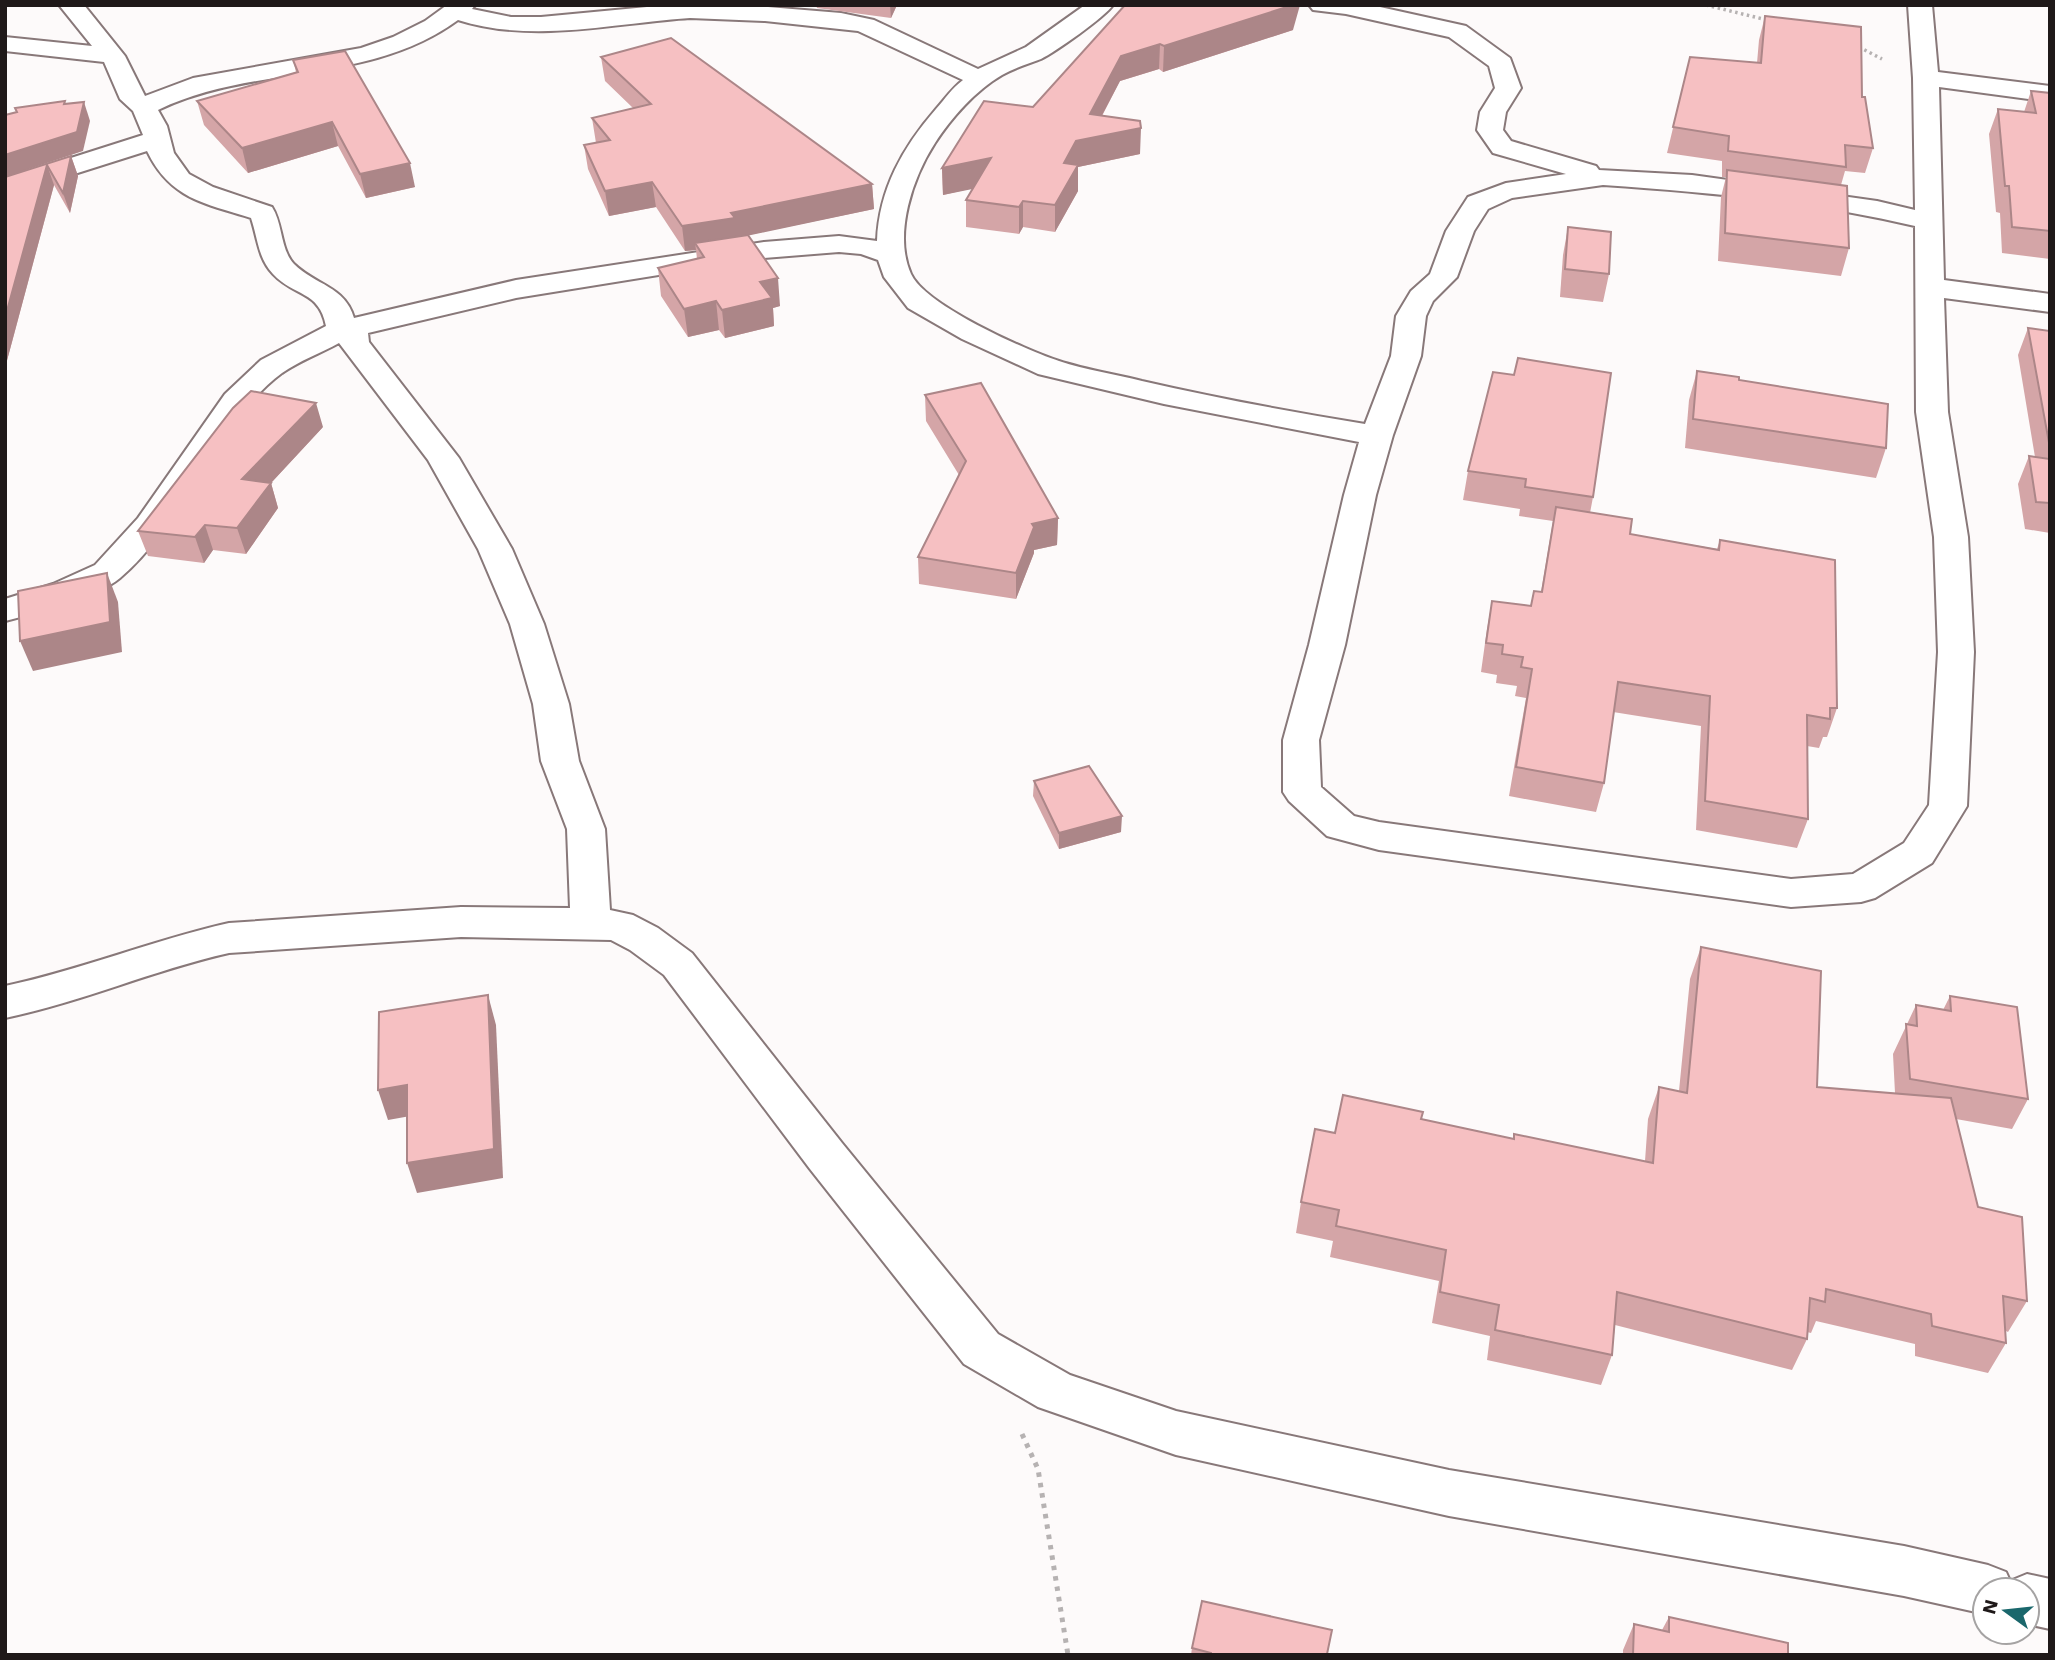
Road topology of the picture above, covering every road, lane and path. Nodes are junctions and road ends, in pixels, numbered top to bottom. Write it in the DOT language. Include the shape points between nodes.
graph roads {
  1 [pos="71,5"];
  2 [pos="1101,5"];
  3 [pos="1321,5"];
  4 [pos="1706,5"];
  5 [pos="1920,5"];
  6 [pos="460,8"];
  7 [pos="1773,22"];
  8 [pos="5,44"];
  9 [pos="1856,46"];
  10 [pos="113,56"];
  11 [pos="1926,78"];
  12 [pos="979,79"];
  13 [pos="2050,94"];
  14 [pos="143,107"];
  15 [pos="157,139"];
  16 [pos="1603,177"];
  17 [pos="5,188"];
  18 [pos="1928,221"];
  19 [pos="891,255"];
  20 [pos="1928,287"];
  21 [pos="2050,303"];
  22 [pos="347,329"];
  23 [pos="1377,435"];
  24 [pos="5,610"];
  25 [pos="591,923"];
  26 [pos="5,1002"];
  27 [pos="981,1349"];
  28 [pos="1971,1586"];
  29 [pos="1068,1655"];
  1 -- 10 [label="street"];
  2 -- 12 [label="street" via="1035,52"];
  3 -- 16 [label="street" via="1457,31 1501,63 1508,88 1493,112 1490,130 1502,147"];
  4 -- 7 [label="path"];
  5 -- 11 [label="street"];
  6 -- 12 [label="street" via="475,19 522,25 689,11 841,20 865,25"];
  6 -- 14 [label="street" via="424,34 400,44 343,61 191,86"];
  8 -- 10 [label="street"];
  9 -- 11 [label="path"];
  10 -- 14 [label="street" via="134,99"];
  11 -- 13 [label="street"];
  11 -- 18 [label="street"];
  12 -- 19 [label="street" via="924,139 905,174 892,219"];
  14 -- 15 [label="street"];
  15 -- 17 [label="street"];
  15 -- 22 [label="street" via="179,180 262,213 276,259 285,270 331,298"];
  16 -- 18 [label="street" via="1692,183 1877,209"];
  16 -- 23 [label="street" via="1506,191 1478,203 1460,231 1443,277 1421,297 1411,316 1406,356"];
  18 -- 20 [label="street"];
  19 -- 22 [label="street" via="839,244 764,250 516,289"];
  19 -- 23 [label="street" via="898,277 918,302 1049,368"];
  20 -- 21 [label="street"];
  20 -- 23 [label="street" via="1932,412 1951,537 1956,652 1948,806 1918,853 1861,888 1791,893 1379,836 1341,826 1302,792 1301,740"];
  22 -- 24 [label="street" via="272,366 236,401 149,525 107,572 65,592"];
  22 -- 25 [label="street" via="443,458 495,550 527,624 551,704 560,761 586,829"];
  25 -- 26 [label="street" via="461,922 229,938"];
  25 -- 27 [label="street" via="620,926 678,964"];
  27 -- 28 [label="street" via="1055,1392 1175,1433 1449,1493"];
  27 -- 29 [label="path" via="1038,1469"];
}
